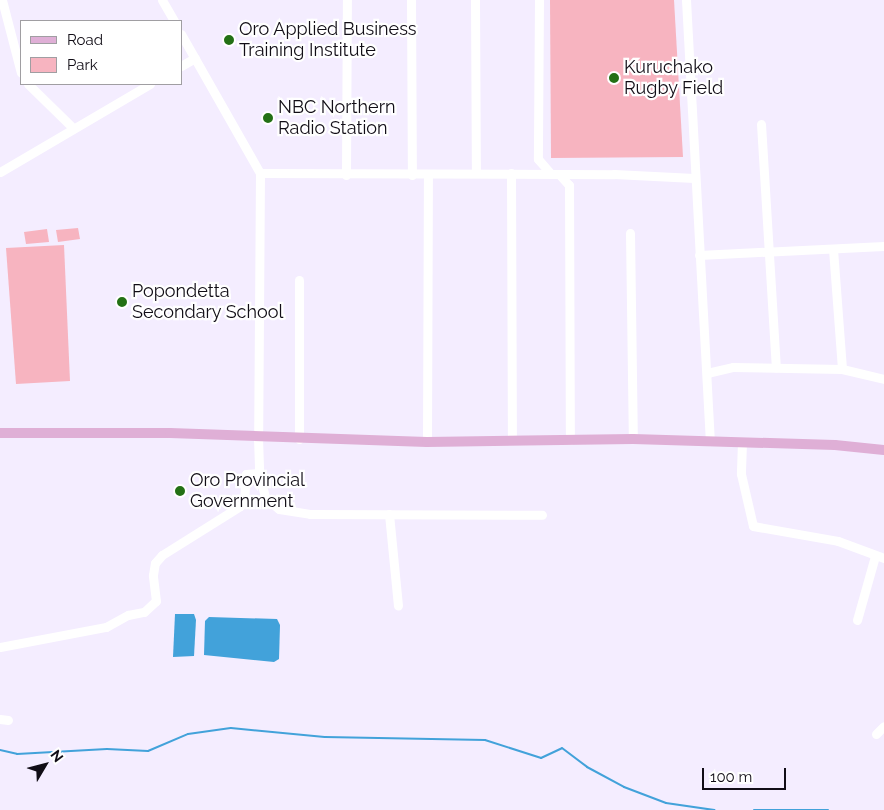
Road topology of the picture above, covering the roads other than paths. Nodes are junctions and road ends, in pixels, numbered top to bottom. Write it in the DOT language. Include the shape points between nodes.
graph roads {
  1 [pos="2,0"];
  2 [pos="162,0"];
  3 [pos="347,0"];
  4 [pos="411,0"];
  5 [pos="475,0"];
  6 [pos="538,0"];
  7 [pos="686,0"];
  8 [pos="173,20"];
  9 [pos="182,36"];
  10 [pos="195,58"];
  11 [pos="182,65"];
  12 [pos="20,71"];
  13 [pos="29,85"];
  14 [pos="148,85"];
  15 [pos="761,124"];
  16 [pos="73,128"];
  17 [pos="538,159"];
  18 [pos="0,172"];
  19 [pos="260,173"];
  20 [pos="476,173"];
  21 [pos="511,173"];
  22 [pos="527,174"];
  23 [pos="555,174"];
  24 [pos="578,174"];
  25 [pos="346,175"];
  26 [pos="412,175"];
  27 [pos="428,175"];
  28 [pos="694,178"];
  29 [pos="569,185"];
  30 [pos="630,233"];
  31 [pos="884,246"];
  32 [pos="833,249"];
  33 [pos="769,251"];
  34 [pos="699,255"];
  35 [pos="299,280"];
  36 [pos="776,368"];
  37 [pos="842,369"];
  38 [pos="707,373"];
  39 [pos="884,379"];
  40 [pos="0,433"];
  41 [pos="258,438"];
  42 [pos="299,439"];
  43 [pos="633,439"];
  44 [pos="512,440"];
  45 [pos="570,440"];
  46 [pos="710,441"];
  47 [pos="427,442"];
  48 [pos="742,442"];
  49 [pos="884,450"];
  50 [pos="259,473"];
  51 [pos="389,514"];
  52 [pos="542,515"];
  53 [pos="875,556"];
  54 [pos="884,558"];
  55 [pos="398,606"];
  56 [pos="857,620"];
  57 [pos="0,647"];
  58 [pos="884,726"];
  59 [pos="876,734"];
  1 -- 12 [label="street"];
  2 -- 8 [label="street"];
  3 -- 25 [label="street"];
  4 -- 26 [label="street"];
  5 -- 20 [label="street"];
  6 -- 17 [label="street"];
  7 -- 28 [label="street"];
  9 -- 10 [label="street"];
  10 -- 11 [label="street"];
  10 -- 19 [label="street"];
  13 -- 16 [label="street"];
  14 -- 16 [label="street"];
  15 -- 33 [label="street"];
  16 -- 18 [label="street"];
  17 -- 22 [label="street"];
  17 -- 23 [label="street"];
  19 -- 25 [label="street"];
  19 -- 41 [label="street"];
  20 -- 21 [label="street"];
  20 -- 27 [label="street"];
  21 -- 22 [label="street"];
  21 -- 44 [label="street"];
  22 -- 23 [label="street"];
  23 -- 24 [label="street"];
  23 -- 29 [label="street"];
  24 -- 28 [label="street"];
  24 -- 29 [label="street"];
  25 -- 26 [label="street"];
  26 -- 27 [label="street"];
  27 -- 47 [label="street"];
  28 -- 34 [label="street"];
  29 -- 45 [label="street"];
  30 -- 43 [label="street"];
  31 -- 32 [label="street"];
  32 -- 33 [label="street"];
  32 -- 37 [label="street"];
  33 -- 34 [label="street"];
  33 -- 36 [label="street"];
  34 -- 38 [label="street"];
  35 -- 42 [label="street"];
  36 -- 37 [label="street"];
  36 -- 38 [label="street" via="733,367"];
  37 -- 39 [label="street"];
  38 -- 46 [label="street"];
  40 -- 41 [label="main road"];
  41 -- 42 [label="main road"];
  41 -- 50 [label="street"];
  42 -- 47 [label="main road"];
  43 -- 45 [label="main road"];
  43 -- 46 [label="main road"];
  44 -- 45 [label="main road"];
  44 -- 47 [label="main road"];
  46 -- 48 [label="main road"];
  48 -- 49 [label="main road"];
  48 -- 53 [label="street" via="741,474 753,526 838,541"];
  50 -- 51 [label="street" via="264,497 279,509 310,514"];
  50 -- 57 [label="street" via="246,474 244,502 240,506 162,554 155,563 153,575 156,601 144,612 128,615 106,627"];
  51 -- 52 [label="street"];
  51 -- 55 [label="street"];
  53 -- 54 [label="street"];
  53 -- 56 [label="street"];
  58 -- 59 [label="street"];
}
